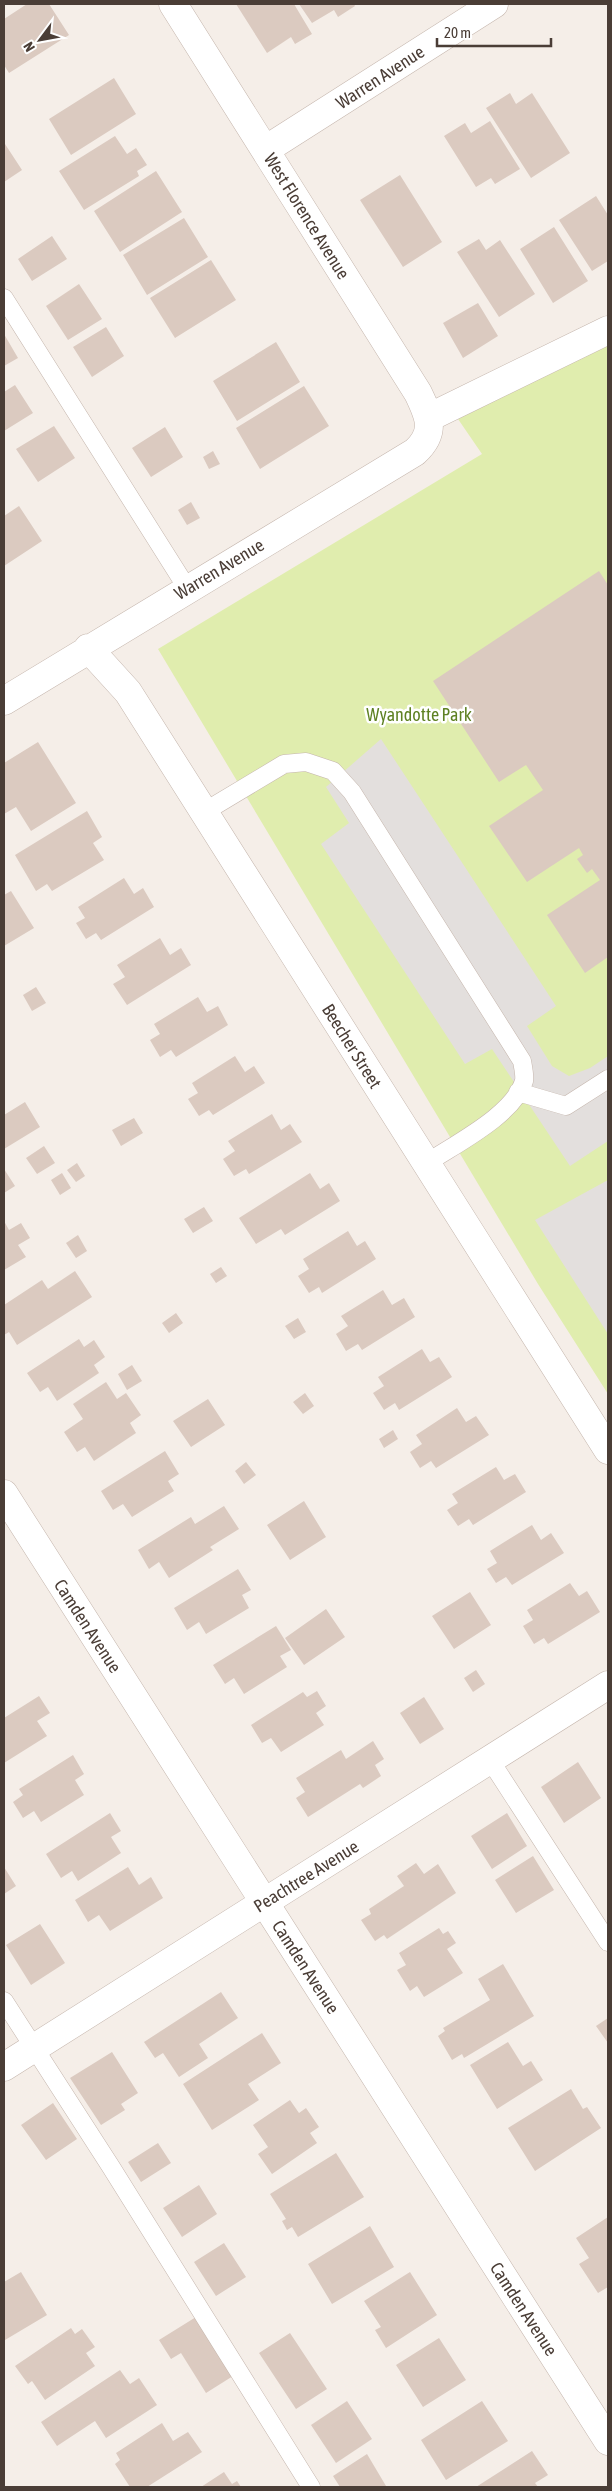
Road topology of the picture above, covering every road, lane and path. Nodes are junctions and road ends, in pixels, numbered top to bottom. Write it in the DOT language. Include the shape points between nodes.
graph roads {
  1 [pos="173,4"];
  2 [pos="494,4"];
  3 [pos="265,150"];
  4 [pos="4,298"];
  5 [pos="608,330"];
  6 [pos="429,424"];
  7 [pos="187,588"];
  8 [pos="88,648"];
  9 [pos="4,701"];
  10 [pos="204,812"];
  11 [pos="608,1078"];
  12 [pos="518,1092"];
  13 [pos="427,1164"];
  14 [pos="608,1450"];
  15 [pos="4,1494"];
  16 [pos="608,1685"];
  17 [pos="490,1760"];
  18 [pos="264,1902"];
  19 [pos="608,1942"];
  20 [pos="4,2001"];
  21 [pos="33,2048"];
  22 [pos="4,2067"];
  23 [pos="608,2441"];
  24 [pos="310,2487"];
  1 -- 3 [label="street, West Florence Avenue"];
  2 -- 3 [label="street, Warren Avenue"];
  3 -- 6 [label="street, West Florence Avenue" via="418,393"];
  4 -- 7 [label="lane"];
  5 -- 6 [label="street"];
  6 -- 7 [label="street, Warren Avenue" via="424,444 415,452"];
  7 -- 8 [label="street, Warren Avenue"];
  8 -- 9 [label="street, Warren Avenue"];
  8 -- 10 [label="street, Beecher Street" via="128,692"];
  10 -- 12 [label="lane" via="284,764 306,762 333,771 352,792 522,1061 524,1080"];
  10 -- 13 [label="street, Beecher Street"];
  11 -- 12 [label="lane" via="566,1106"];
  12 -- 13 [label="lane" via="512,1104"];
  13 -- 14 [label="street, Beecher Street"];
  15 -- 18 [label="street, Camden Avenue"];
  16 -- 17 [label="street, Peachtree Avenue"];
  17 -- 18 [label="street, Peachtree Avenue"];
  17 -- 19 [label="lane"];
  18 -- 21 [label="street, Peachtree Avenue"];
  18 -- 23 [label="street, Camden Avenue"];
  20 -- 21 [label="lane"];
  21 -- 22 [label="street, Peachtree Avenue"];
  21 -- 24 [label="lane"];
}
